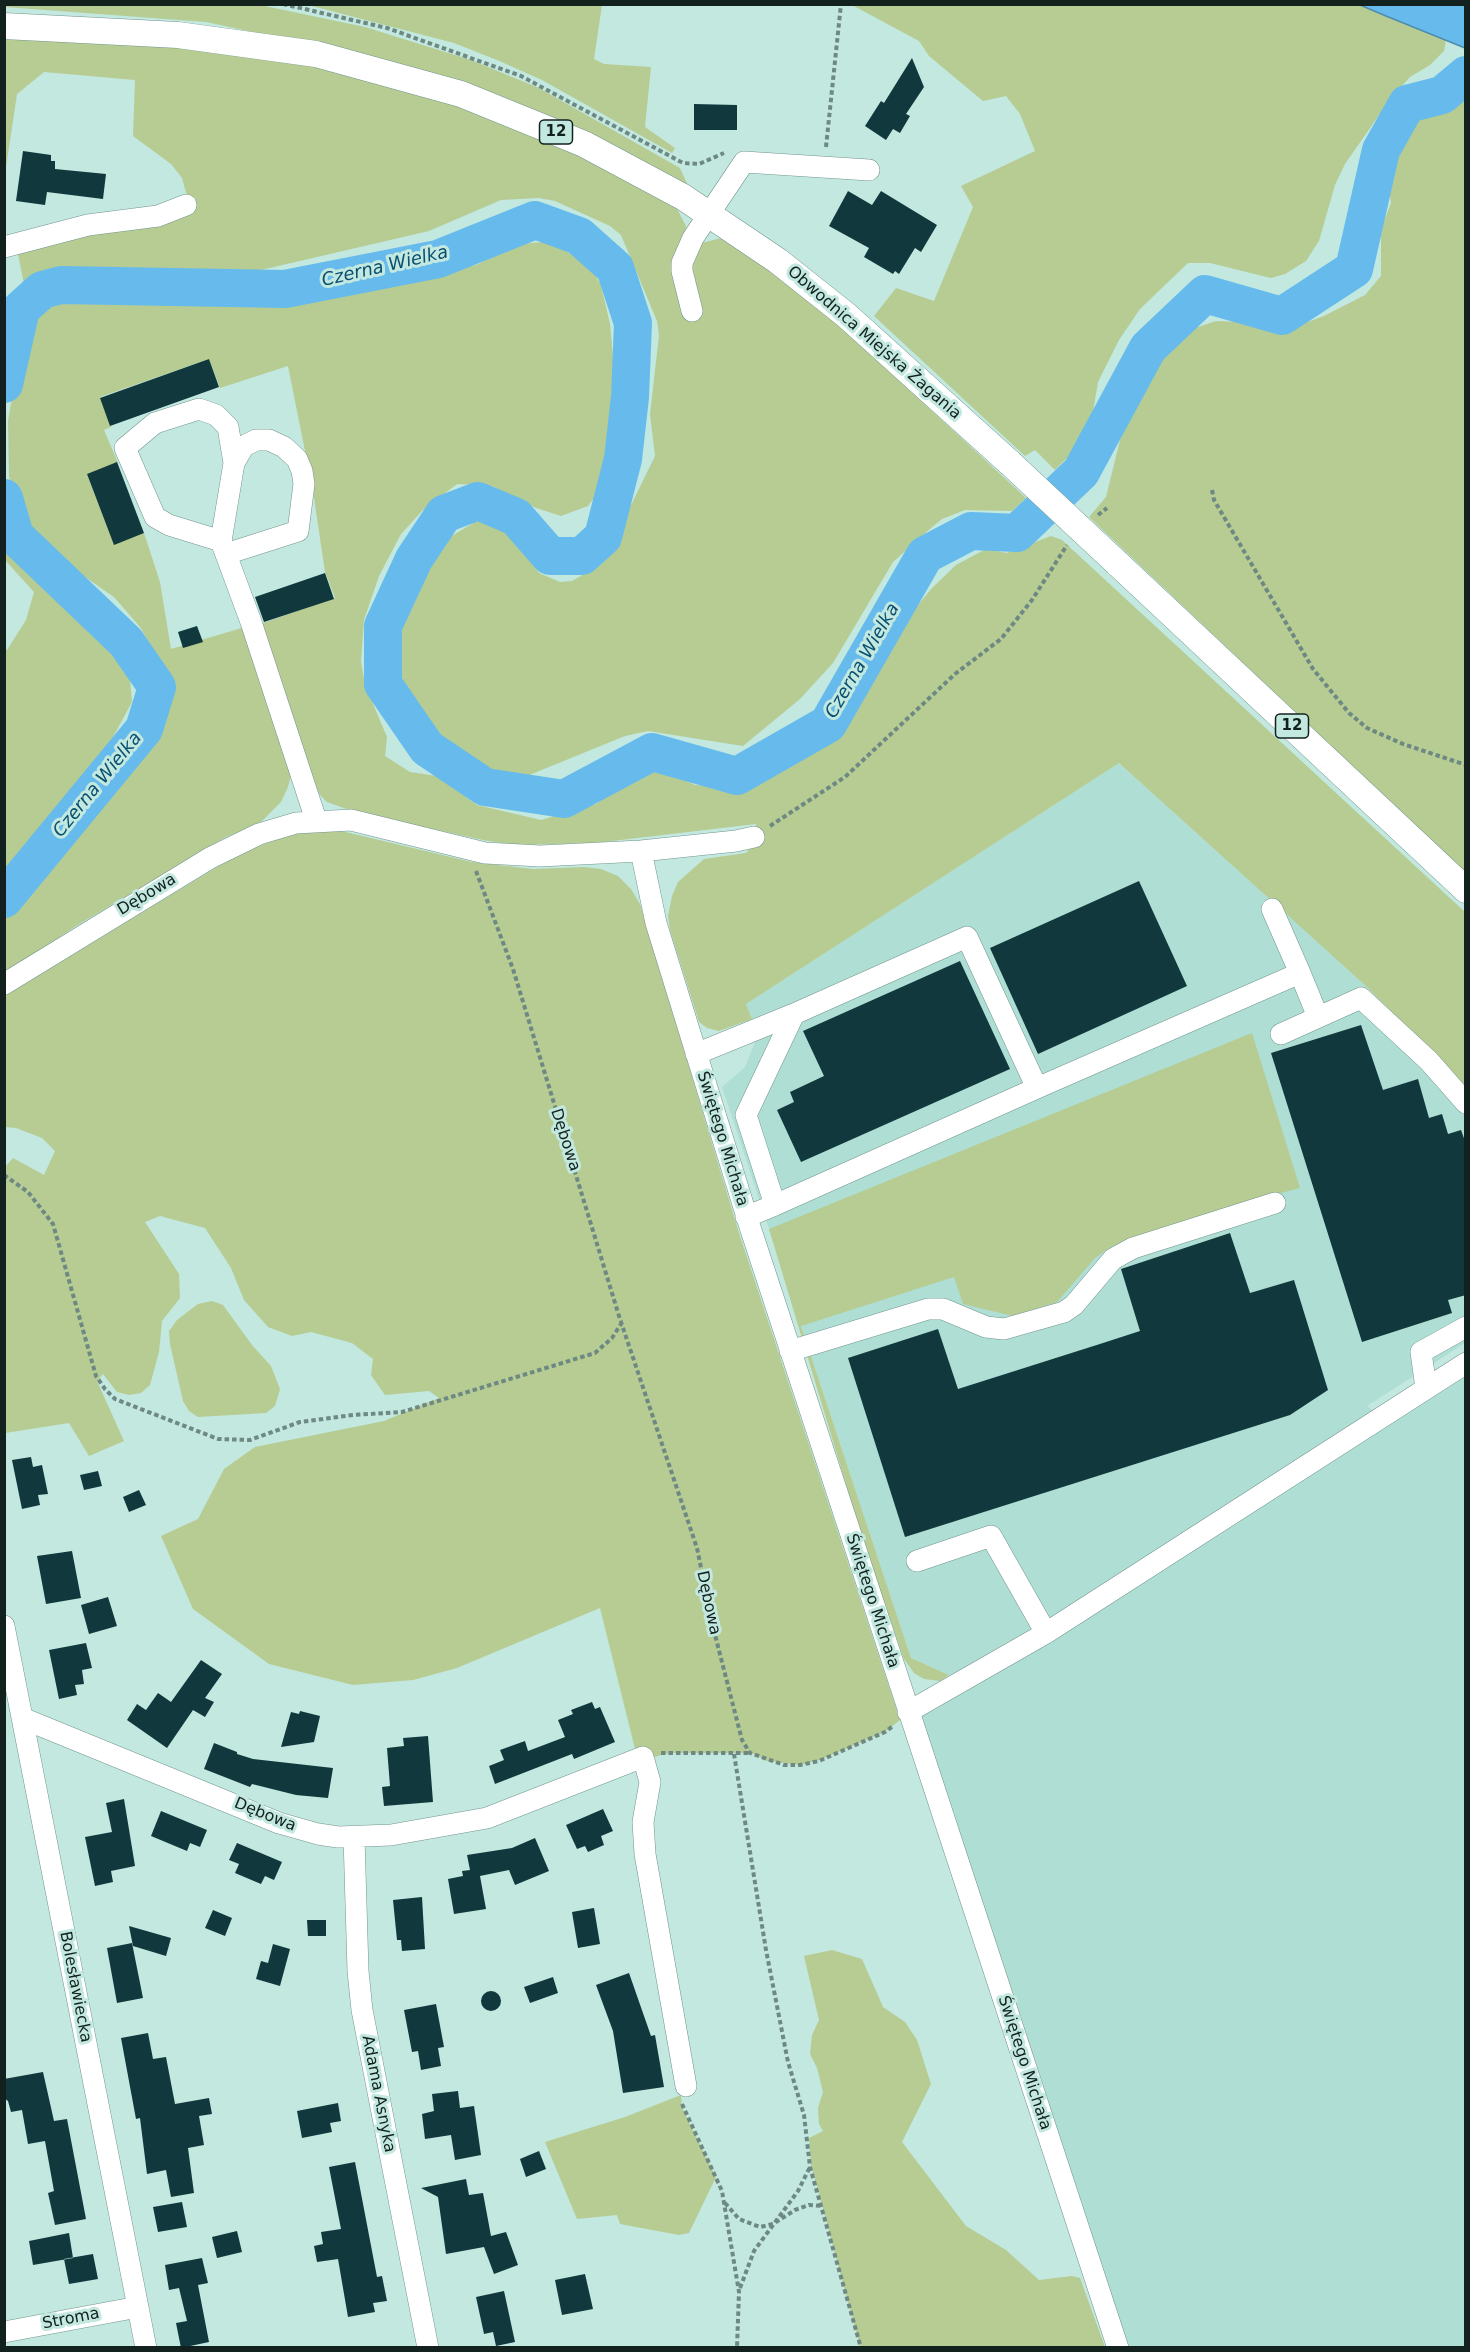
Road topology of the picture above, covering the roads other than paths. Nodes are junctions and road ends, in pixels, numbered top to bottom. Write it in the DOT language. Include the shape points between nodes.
graph roads {
  1 [pos="4,26"];
  2 [pos="869,170"];
  3 [pos="186,205"];
  4 [pos="709,213"];
  5 [pos="4,247"];
  6 [pos="692,311"];
  7 [pos="234,462"];
  8 [pos="224,548"];
  9 [pos="316,820"];
  10 [pos="754,837"];
  11 [pos="640,851"];
  12 [pos="1466,890"];
  13 [pos="1272,909"];
  14 [pos="1300,973"];
  15 [pos="4,984"];
  16 [pos="794,1014"];
  17 [pos="1318,1017"];
  18 [pos="1281,1034"];
  19 [pos="696,1054"];
  20 [pos="1037,1088"];
  21 [pos="1466,1103"];
  22 [pos="1275,1203"];
  23 [pos="775,1205"];
  24 [pos="746,1217"];
  25 [pos="1466,1328"];
  26 [pos="790,1351"];
  27 [pos="1466,1363"];
  28 [pos="1426,1388"];
  29 [pos="917,1561"];
  30 [pos="4,1626"];
  31 [pos="1046,1633"];
  32 [pos="908,1712"];
  33 [pos="22,1718"];
  34 [pos="354,1838"];
  35 [pos="686,2086"];
  36 [pos="138,2307"];
  37 [pos="4,2332"];
  38 [pos="146,2348"];
  39 [pos="428,2348"];
  40 [pos="1118,2348"];
  1 -- 4 [label="main road, Obwodnica Miejska Żagania / 12" via="211,38 362,65 526,119 614,159"];
  2 -- 4 [label="street" via="744,162"];
  3 -- 5 [label="street" via="158,216 97,224"];
  4 -- 6 [label="street" via="682,263"];
  4 -- 12 [label="main road, Obwodnica Miejska Żagania / 12, bridge" via="846,315 1010,463"];
  7 -- 8 [label="street"];
  7 -- 8 [label="street" via="244,446 269,440 297,459 304,483 298,531"];
  7 -- 8 [label="street" via="228,427 216,415 199,409 155,423 125,448 155,517"];
  8 -- 9 [label="street"];
  9 -- 11 [label="street, Dębowa" via="364,822 467,849 507,855"];
  9 -- 15 [label="street, Dębowa" via="259,834 210,858"];
  10 -- 11 [label="street"];
  11 -- 19 [label="street, Świętego Michała" via="656,923"];
  13 -- 14 [label="street"];
  14 -- 17 [label="street"];
  14 -- 20 [label="street"];
  16 -- 19 [label="street"];
  16 -- 20 [label="street" via="967,937"];
  16 -- 23 [label="street" via="746,1115"];
  17 -- 18 [label="street"];
  17 -- 21 [label="street" via="1361,998 1429,1061"];
  19 -- 24 [label="street, Świętego Michała"];
  20 -- 23 [label="street"];
  22 -- 26 [label="street" via="1133,1248 1113,1259 1064,1312 1004,1329 986,1327 943,1309 928,1309"];
  23 -- 24 [label="street"];
  24 -- 26 [label="street, Świętego Michała"];
  25 -- 28 [label="street" via="1421,1353"];
  26 -- 32 [label="street, Świętego Michała"];
  27 -- 28 [label="street"];
  28 -- 31 [label="street"];
  29 -- 31 [label="street" via="991,1536"];
  30 -- 33 [label="street, Bolesławiecka"];
  31 -- 32 [label="street"];
  32 -- 40 [label="street, Świętego Michała"];
  33 -- 34 [label="street, Dębowa" via="279,1822 318,1834"];
  33 -- 36 [label="street, Bolesławiecka"];
  34 -- 35 [label="street, Dębowa" via="487,1818 643,1756 650,1782 643,1822 645,1854"];
  34 -- 39 [label="street, Adama Asnyka" via="362,2010"];
  36 -- 37 [label="street, Stroma"];
  36 -- 38 [label="street, Bolesławiecka"];
}
